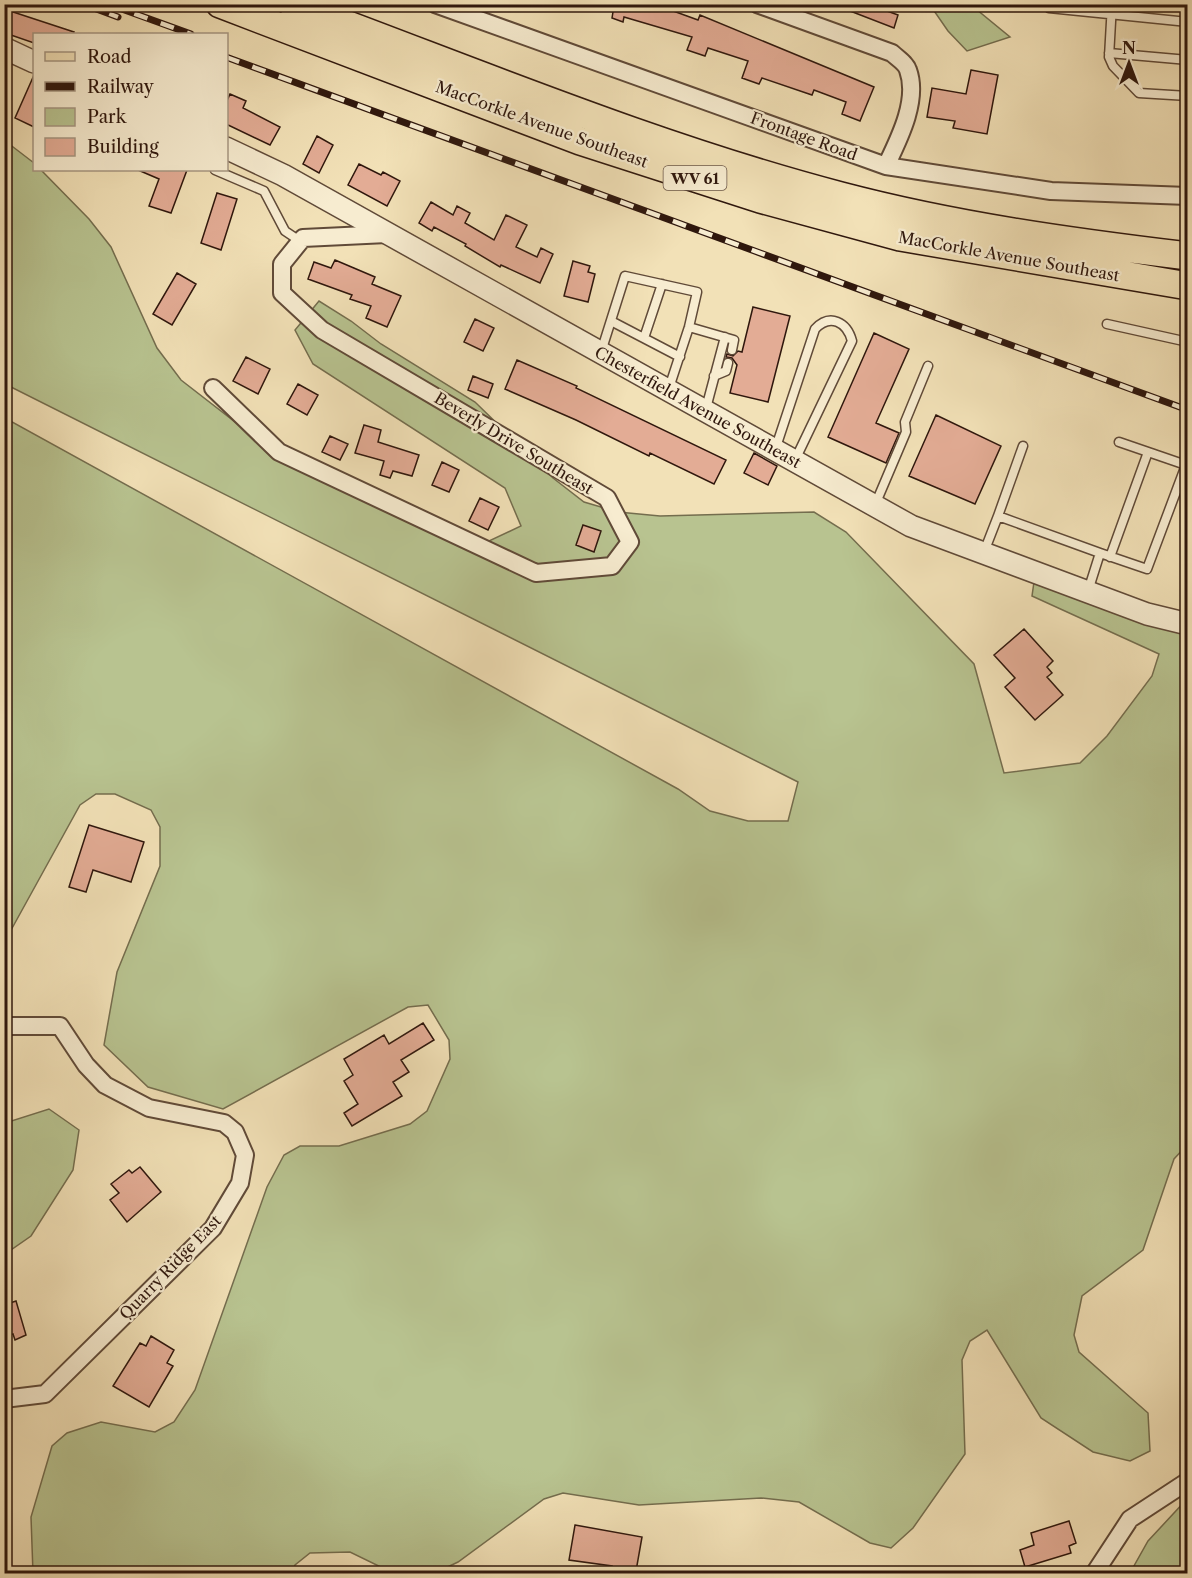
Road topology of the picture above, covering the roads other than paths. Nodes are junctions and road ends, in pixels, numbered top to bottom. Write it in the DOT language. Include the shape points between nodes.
graph roads {
  1 [pos="220,4"];
  2 [pos="292,4"];
  3 [pos="435,4"];
  4 [pos="757,4"];
  5 [pos="1112,4"];
  6 [pos="1049,8"];
  7 [pos="471,11"];
  8 [pos="1111,15"];
  9 [pos="1188,22"];
  10 [pos="4,48"];
  11 [pos="1109,53"];
  12 [pos="1188,60"];
  13 [pos="33,62"];
  14 [pos="1188,96"];
  15 [pos="228,149"];
  16 [pos="886,166"];
  17 [pos="217,171"];
  18 [pos="1188,196"];
  19 [pos="387,234"];
  20 [pos="300,241"];
  21 [pos="1188,256"];
  22 [pos="662,284"];
  23 [pos="1188,286"];
  24 [pos="611,321"];
  25 [pos="1107,324"];
  26 [pos="689,327"];
  27 [pos="725,337"];
  28 [pos="644,338"];
  29 [pos="1188,342"];
  30 [pos="732,350"];
  31 [pos="601,352"];
  32 [pos="680,357"];
  33 [pos="728,363"];
  34 [pos="928,366"];
  35 [pos="714,376"];
  36 [pos="213,388"];
  37 [pos="668,391"];
  38 [pos="705,412"];
  39 [pos="1119,442"];
  40 [pos="1023,446"];
  41 [pos="775,450"];
  42 [pos="1148,452"];
  43 [pos="794,461"];
  44 [pos="874,505"];
  45 [pos="998,516"];
  46 [pos="984,553"];
  47 [pos="1100,553"];
  48 [pos="1110,557"];
  49 [pos="1088,592"];
  50 [pos="1188,624"];
  51 [pos="4,1026"];
  52 [pos="4,1399"];
  53 [pos="1188,1481"];
  54 [pos="1094,1574"];
  1 -- 23 [label="main road, MacCorkle Avenue Southeast / WV 61" via="580,141 760,199 900,237"];
  2 -- 21 [label="main road, MacCorkle Avenue Southeast / WV 61" via="682,149 842,196 1025,236"];
  3 -- 7 [label="street, Frontage Road"];
  4 -- 16 [label="street" via="892,53 908,67 912,87 899,139"];
  5 -- 8 [label="lane"];
  6 -- 8 [label="lane"];
  7 -- 16 [label="street, Frontage Road"];
  8 -- 9 [label="lane"];
  8 -- 11 [label="lane"];
  10 -- 13 [label="street"];
  11 -- 12 [label="lane"];
  11 -- 14 [label="lane" via="1113,66 1139,93"];
  15 -- 19 [label="street, Chesterfield Avenue Southeast"];
  16 -- 18 [label="street, Frontage Road" via="1051,191"];
  17 -- 20 [label="lane" via="264,191 285,231"];
  19 -- 20 [label="street"];
  19 -- 31 [label="street, Chesterfield Avenue Southeast"];
  20 -- 36 [label="street, Beverly Drive Southeast" via="282,264 282,292 322,330 607,498 630,542 612,566 536,573 279,452"];
  22 -- 24 [label="lane" via="625,276"];
  22 -- 26 [label="lane" via="697,292"];
  22 -- 28 [label="lane"];
  24 -- 28 [label="lane"];
  24 -- 31 [label="lane"];
  25 -- 29 [label="lane"];
  26 -- 27 [label="lane"];
  26 -- 32 [label="lane"];
  27 -- 30 [label="lane" via="734,340"];
  27 -- 35 [label="lane"];
  28 -- 32 [label="lane"];
  31 -- 37 [label="street, Chesterfield Avenue Southeast"];
  32 -- 37 [label="lane"];
  33 -- 35 [label="lane" via="726,371"];
  34 -- 44 [label="lane" via="904,422 906,432"];
  35 -- 38 [label="lane"];
  37 -- 38 [label="street, Chesterfield Avenue Southeast"];
  38 -- 41 [label="street, Chesterfield Avenue Southeast"];
  39 -- 42 [label="lane"];
  40 -- 45 [label="lane"];
  41 -- 43 [label="street, Chesterfield Avenue Southeast"];
  41 -- 43 [label="lane" via="815,329 821,323 841,322 849,329 852,341"];
  42 -- 48 [label="lane"];
  42 -- 48 [label="lane" via="1186,465 1148,569"];
  43 -- 44 [label="street, Chesterfield Avenue Southeast"];
  44 -- 46 [label="street, Chesterfield Avenue Southeast" via="911,526"];
  45 -- 46 [label="lane"];
  45 -- 47 [label="lane"];
  46 -- 49 [label="street, Chesterfield Avenue Southeast"];
  47 -- 48 [label="lane"];
  47 -- 49 [label="lane"];
  49 -- 50 [label="street, Chesterfield Avenue Southeast"];
  51 -- 52 [label="street, Quarry Ridge East" via="60,1026 105,1085 149,1108 224,1123 236,1132 245,1155 240,1183 213,1228 45,1394"];
  53 -- 54 [label="street" via="1130,1519"];
}
